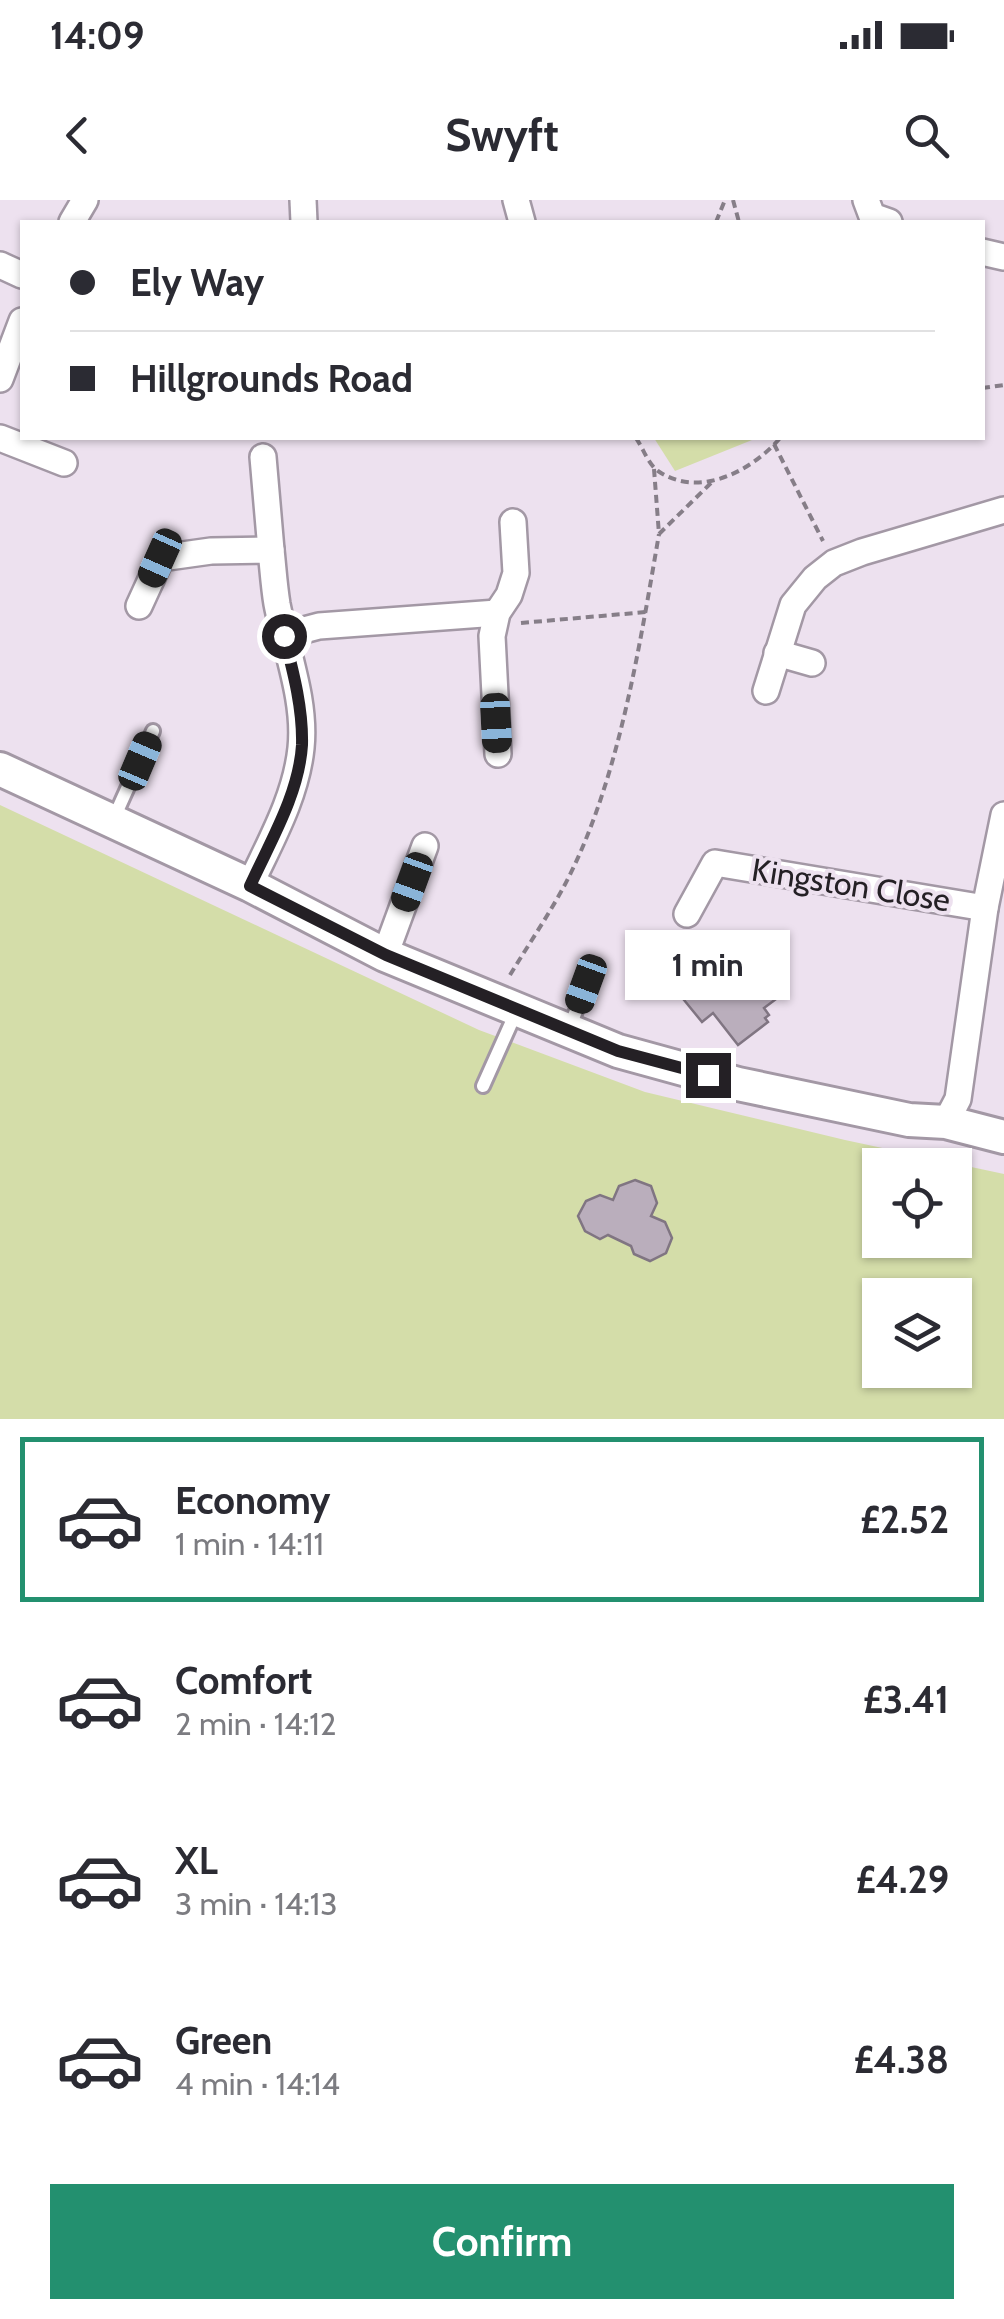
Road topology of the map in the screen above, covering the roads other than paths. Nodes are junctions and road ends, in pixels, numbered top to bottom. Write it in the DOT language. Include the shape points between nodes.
graph roads {
  1 [pos="866,200"];
  2 [pos="883,220"];
  3 [pos="20,326"];
  4 [pos="0,379"];
  5 [pos="0,438"];
  6 [pos="263,458"];
  7 [pos="64,463"];
  8 [pos="1004,510"];
  9 [pos="512,522"];
  10 [pos="271,550"];
  11 [pos="139,606"];
  12 [pos="495,619"];
  13 [pos="284,636"];
  14 [pos="777,652"];
  15 [pos="812,662"];
  16 [pos="766,691"];
  17 [pos="153,731"];
  18 [pos="498,754"];
  19 [pos="0,769"];
  20 [pos="1004,815"];
  21 [pos="114,821"];
  22 [pos="424,846"];
  23 [pos="250,886"];
  24 [pos="985,908"];
  25 [pos="687,914"];
  26 [pos="386,955"];
  27 [pos="586,984"];
  28 [pos="507,1003"];
  29 [pos="569,1029"];
  30 [pos="483,1086"];
  31 [pos="946,1122"];
  32 [pos="1004,1137"];
  1 -- 2 [label="street" via="872,216"];
  3 -- 4 [label="street"];
  5 -- 7 [label="street"];
  6 -- 10 [label="street"];
  8 -- 14 [label="street" via="834,564 793,605"];
  9 -- 12 [label="street" via="516,573"];
  10 -- 11 [label="street" via="160,558"];
  10 -- 13 [label="street"];
  12 -- 13 [label="street" via="318,626"];
  12 -- 18 [label="street"];
  13 -- 23 [label="street" via="302,745 285,810"];
  14 -- 15 [label="street"];
  14 -- 16 [label="street"];
  17 -- 21 [label="lane"];
  19 -- 21 [label="street"];
  20 -- 24 [label="street"];
  21 -- 23 [label="street"];
  22 -- 26 [label="street"];
  23 -- 26 [label="street"];
  24 -- 25 [label="street, Kingston Close" via="715,863"];
  24 -- 31 [label="street" via="958,1099"];
  26 -- 28 [label="street"];
  27 -- 29 [label="lane"];
  28 -- 29 [label="street"];
  28 -- 30 [label="lane"];
  29 -- 31 [label="street" via="618,1051 738,1084"];
  31 -- 32 [label="street"];
}
